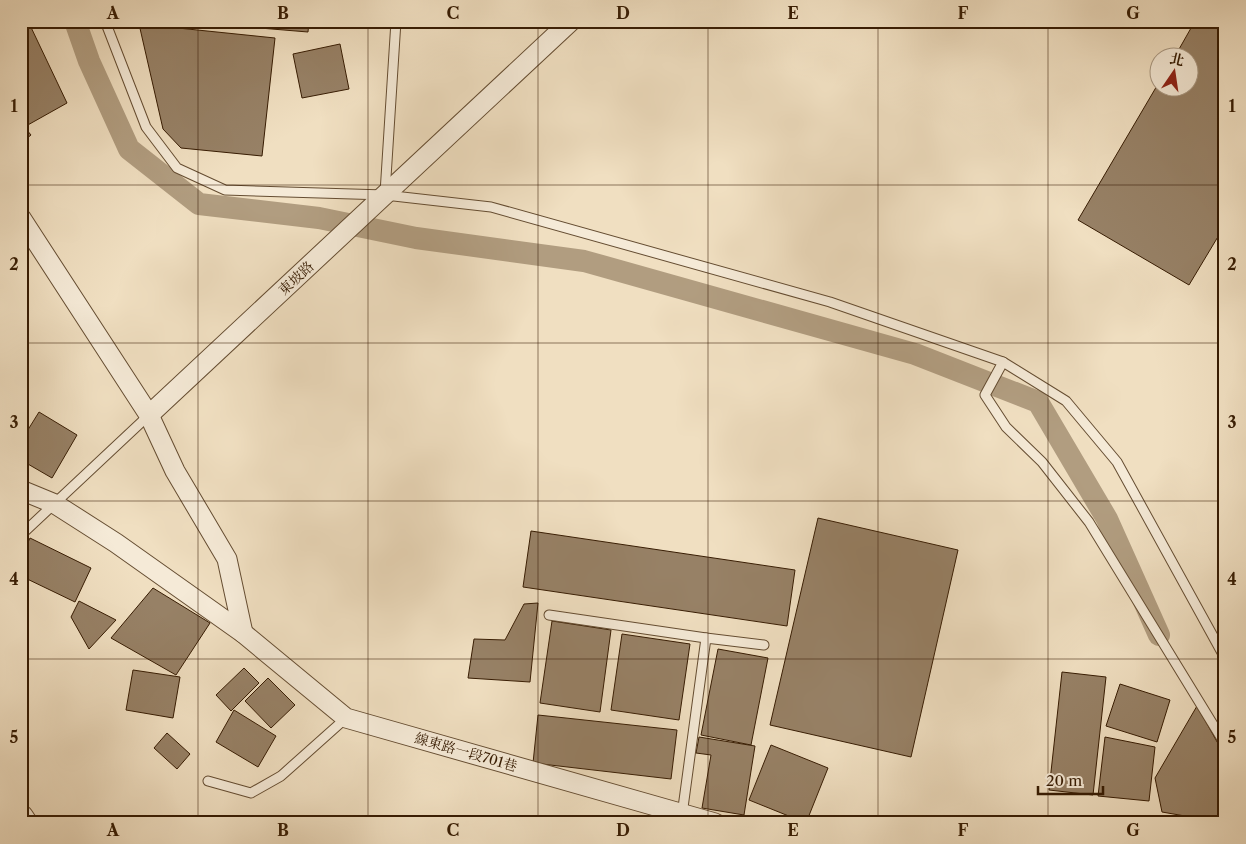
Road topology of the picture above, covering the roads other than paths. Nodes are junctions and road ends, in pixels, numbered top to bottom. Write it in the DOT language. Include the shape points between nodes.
graph roads {
  1 [pos="105,21"];
  2 [pos="396,21"];
  3 [pos="571,21"];
  4 [pos="385,194"];
  5 [pos="21,218"];
  6 [pos="1003,362"];
  7 [pos="149,415"];
  8 [pos="21,490"];
  9 [pos="55,504"];
  10 [pos="21,535"];
  11 [pos="548,614"];
  12 [pos="243,633"];
  13 [pos="706,638"];
  14 [pos="764,645"];
  15 [pos="1225,658"];
  16 [pos="346,718"];
  17 [pos="1225,744"];
  18 [pos="208,781"];
  19 [pos="682,815"];
  20 [pos="21,817"];
  21 [pos="24,823"];
  22 [pos="715,823"];
  1 -- 4 [label="lane" via="146,128 177,168 225,190"];
  2 -- 4 [label="lane"];
  3 -- 4 [label="street, 東坡路"];
  4 -- 6 [label="lane" via="491,207 830,302"];
  4 -- 7 [label="street, 東坡路"];
  5 -- 7 [label="street"];
  6 -- 15 [label="lane" via="1066,402 1117,462"];
  6 -- 17 [label="lane" via="985,395 1006,427 1042,462 1089,522"];
  7 -- 9 [label="lane, 東坡路"];
  7 -- 12 [label="street" via="175,471 227,559"];
  8 -- 9 [label="street, 線東路一段701巷"];
  9 -- 10 [label="lane, 東坡路"];
  9 -- 12 [label="street, 線東路一段701巷"];
  11 -- 13 [label="lane"];
  12 -- 16 [label="street, 線東路一段701巷"];
  13 -- 14 [label="lane"];
  13 -- 19 [label="lane"];
  16 -- 18 [label="lane" via="281,776 251,793"];
  16 -- 19 [label="street, 線東路一段701巷"];
  19 -- 22 [label="street, 線東路一段701巷"];
  20 -- 21 [label="street"];
}
